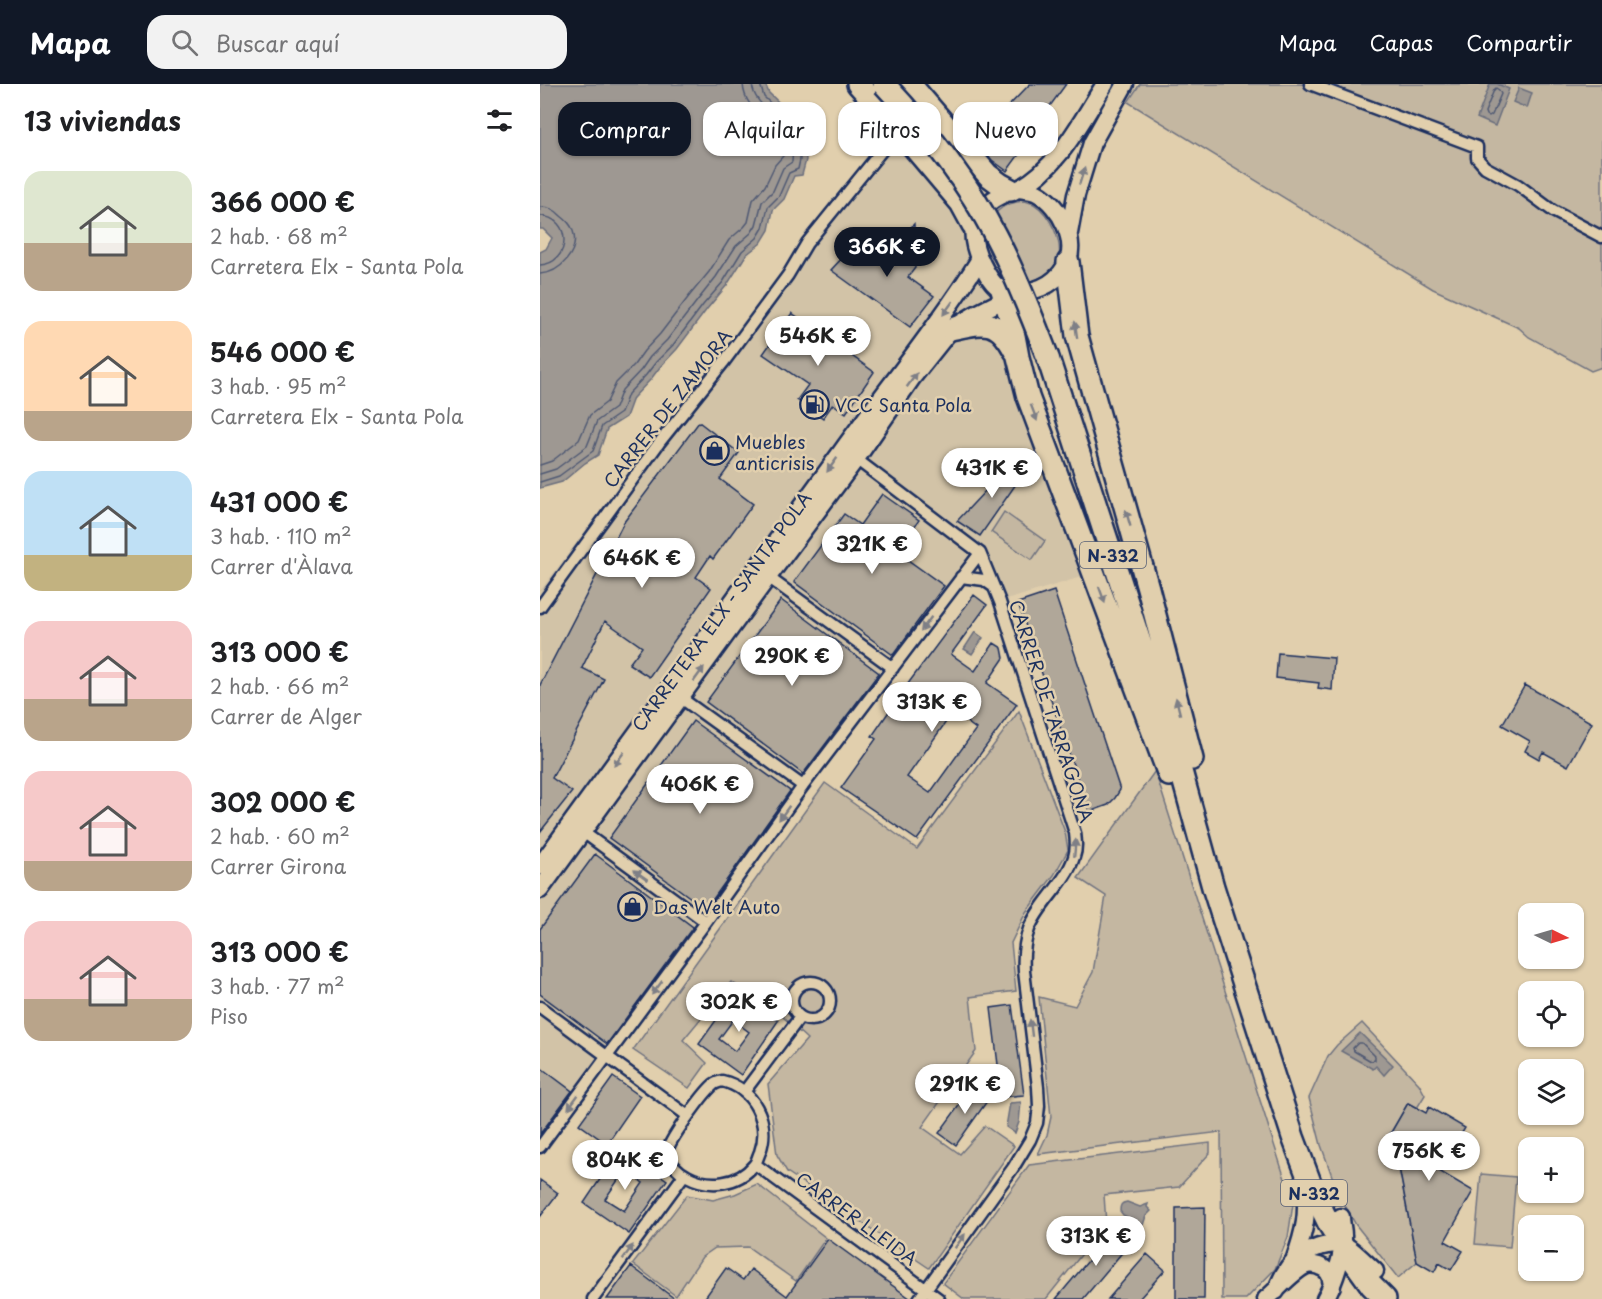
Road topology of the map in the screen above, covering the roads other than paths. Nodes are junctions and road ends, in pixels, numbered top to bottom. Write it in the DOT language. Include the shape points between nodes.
graph roads {
  1 [pos="858,84"];
  2 [pos="884,84"];
  3 [pos="910,84"];
  4 [pos="1105,84"];
  5 [pos="1125,84"];
  6 [pos="1310,84"];
  7 [pos="953,133"];
  8 [pos="877,156"];
  9 [pos="973,156"];
  10 [pos="946,186"];
  11 [pos="1015,189"];
  12 [pos="973,225"];
  13 [pos="1069,233"];
  14 [pos="1602,237"];
  15 [pos="980,259"];
  16 [pos="1068,262"];
  17 [pos="1009,294"];
  18 [pos="951,329"];
  19 [pos="1018,357"];
  20 [pos="856,459"];
  21 [pos="980,553"];
  22 [pos="768,577"];
  23 [pos="962,577"];
  24 [pos="994,587"];
  25 [pos="540,607"];
  26 [pos="893,668"];
  27 [pos="681,698"];
  28 [pos="1176,753"];
  29 [pos="803,786"];
  30 [pos="583,832"];
  31 [pos="1218,865"];
  32 [pos="540,866"];
  33 [pos="1213,887"];
  34 [pos="540,890"];
  35 [pos="706,922"];
  36 [pos="540,1007"];
  37 [pos="800,1017"];
  38 [pos="606,1057"];
  39 [pos="744,1092"];
  40 [pos="688,1116"];
  41 [pos="1293,1137"];
  42 [pos="540,1147"];
  43 [pos="755,1164"];
  44 [pos="684,1175"];
  45 [pos="1341,1216"];
  46 [pos="1342,1246"];
  47 [pos="1294,1261"];
  48 [pos="1375,1271"];
  49 [pos="926,1289"];
  50 [pos="1329,1293"];
  51 [pos="1271,1295"];
  52 [pos="593,1299"];
  53 [pos="919,1299"];
  54 [pos="939,1299"];
  55 [pos="1384,1299"];
  56 [pos="1401,1299"];
  1 -- 10 [label="highway"];
  2 -- 28 [label="highway, N-332, bridge" via="930,135 959,175 1014,274 1048,358"];
  3 -- 7 [label="highway"];
  4 -- 11 [label="main road" via="1075,134 1047,168"];
  13 -- 5 [label="main road, one-way" via="1092,143"];
  6 -- 14 [label="street" via="1478,147 1477,158 1485,167 1552,211"];
  8 -- 25 [label="street, CARRER DE ZAMORA" via="807,243 788,275"];
  9 -- 10 [label="highway" via="961,157 950,171"];
  9 -- 11 [label="highway" via="988,175"];
  10 -- 12 [label="highway"];
  11 -- 12 [label="main road" via="989,202"];
  11 -- 13 [label="main road" via="1036,192 1049,203"];
  12 -- 15 [label="main road"];
  13 -- 16 [label="main road"];
  15 -- 17 [label="main road" via="995,284"];
  15 -- 32 [label="main road, CARRETERA ELX - SANTA POLA, one-way" via="955,299"];
  16 -- 17 [label="main road" via="1052,282 1040,289"];
  31 -- 16 [label="highway, one-way" via="1149,588 1077,336"];
  17 -- 18 [label="main road, CARRETERA ELX - SANTA POLA"];
  17 -- 19 [label="highway"];
  18 -- 19 [label="highway" via="975,324 999,328"];
  20 -- 18 [label="main road, CARRETERA ELX - SANTA POLA, one-way"];
  19 -- 33 [label="highway, one-way" via="1028,397"];
  20 -- 21 [label="street"];
  20 -- 22 [label="main road, CARRETERA ELX - SANTA POLA"];
  21 -- 23 [label="street"];
  21 -- 24 [label="street, CARRER DE TARRAGONA"];
  22 -- 26 [label="street"];
  27 -- 22 [label="main road, CARRETERA ELX - SANTA POLA, one-way"];
  23 -- 24 [label="street, CARRER DE TARRAGONA" via="984,580"];
  23 -- 26 [label="street, one-way"];
  49 -- 24 [label="street, CARRER DE TARRAGONA, one-way" via="1013,1168 1037,1123 1038,1087 1023,954 1029,927 1067,871 1077,845"];
  26 -- 29 [label="street"];
  27 -- 29 [label="street"];
  27 -- 30 [label="main road, CARRETERA ELX - SANTA POLA"];
  28 -- 31 [label="highway, N-332"];
  28 -- 33 [label="highway, N-332"];
  29 -- 35 [label="street, one-way"];
  30 -- 34 [label="main road, CARRETERA ELX - SANTA POLA"];
  35 -- 30 [label="street, one-way"];
  31 -- 45 [label="highway, N-332" via="1294,1107"];
  33 -- 41 [label="highway, N-332"];
  35 -- 38 [label="street, one-way"];
  36 -- 38 [label="street"];
  37 -- 39 [label="street"];
  38 -- 40 [label="street"];
  38 -- 42 [label="street, one-way"];
  39 -- 40 [label="street" via="731,1083 714,1084"];
  39 -- 43 [label="street" via="759,1112 764,1130"];
  40 -- 44 [label="street" via="667,1153"];
  41 -- 46 [label="highway, N-332" via="1314,1193"];
  41 -- 47 [label="main road" via="1307,1198 1302,1239"];
  43 -- 44 [label="street" via="731,1181 715,1184"];
  43 -- 49 [label="street, CARRER LLEIDA"];
  52 -- 44 [label="street, one-way"];
  45 -- 46 [label="main road"];
  45 -- 48 [label="highway, N-332"];
  46 -- 47 [label="main road" via="1311,1250"];
  46 -- 48 [label="main road"];
  46 -- 50 [label="main road"];
  46 -- 55 [label="highway, N-332"];
  47 -- 51 [label="main road"];
  48 -- 56 [label="highway, N-332"];
  49 -- 53 [label="street, CARRER DE TARRAGONA"];
  49 -- 54 [label="street, CARRER LLEIDA"];
  50 -- 51 [label="main road" via="1331,1276 1324,1268 1307,1265"];
}
